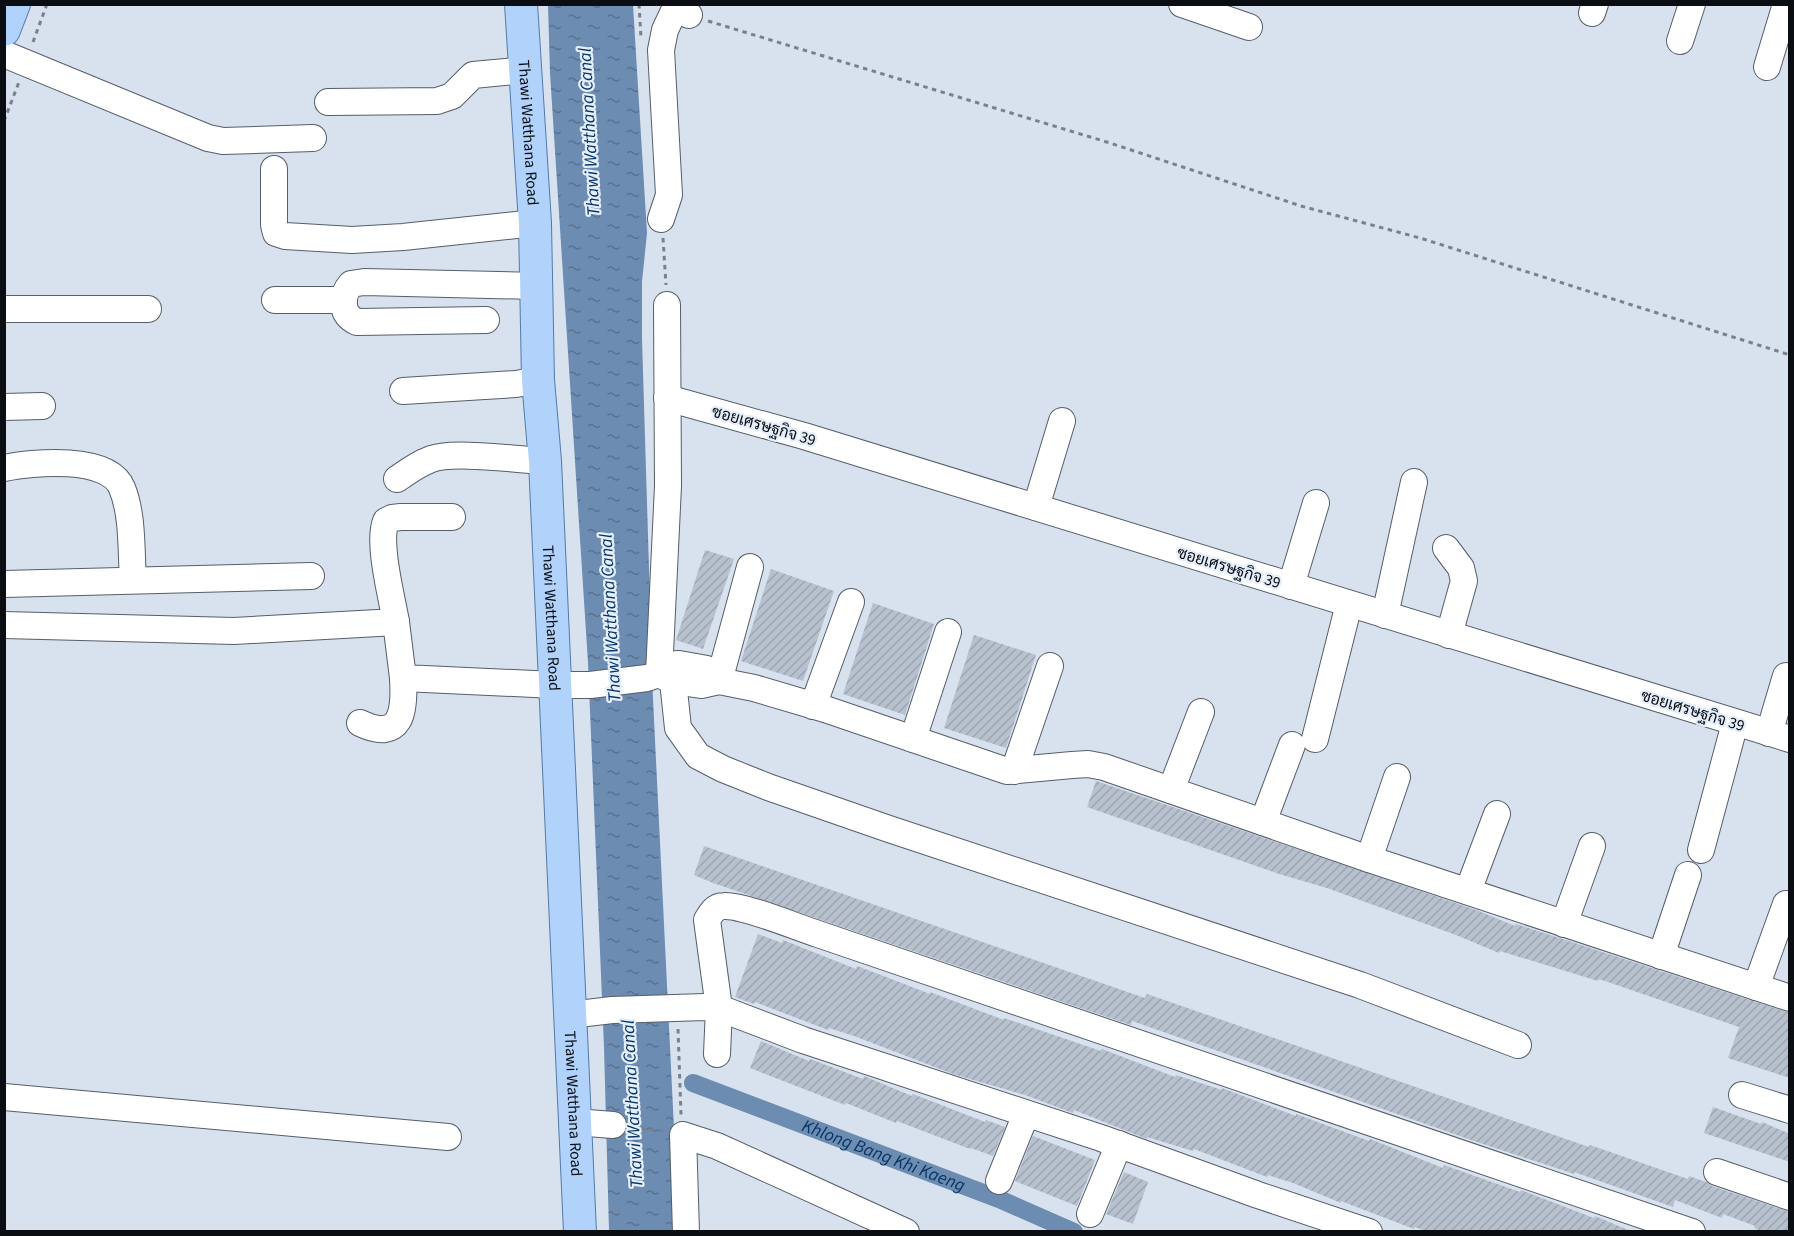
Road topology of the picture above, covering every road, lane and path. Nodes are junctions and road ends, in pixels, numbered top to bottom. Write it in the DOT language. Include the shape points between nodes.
graph roads {
  1 [pos="14,4"];
  2 [pos="521,4"];
  3 [pos="1182,4"];
  4 [pos="1692,4"];
  5 [pos="1786,4"];
  6 [pos="689,15"];
  7 [pos="1249,27"];
  8 [pos="4,30"];
  9 [pos="1680,41"];
  10 [pos="4,54"];
  11 [pos="1767,67"];
  12 [pos="525,69"];
  13 [pos="328,102"];
  14 [pos="313,138"];
  15 [pos="274,169"];
  16 [pos="661,219"];
  17 [pos="535,223"];
  18 [pos="537,286"];
  19 [pos="275,300"];
  20 [pos="344,300"];
  21 [pos="667,305"];
  22 [pos="4,309"];
  23 [pos="148,309"];
  24 [pos="486,320"];
  25 [pos="1790,355"];
  26 [pos="538,380"];
  27 [pos="403,391"];
  28 [pos="667,398"];
  29 [pos="42,406"];
  30 [pos="4,407"];
  31 [pos="1062,421"];
  32 [pos="545,461"];
  33 [pos="4,468"];
  34 [pos="397,478"];
  35 [pos="1414,482"];
  36 [pos="1316,503"];
  37 [pos="1036,507"];
  38 [pos="452,517"];
  39 [pos="1446,548"];
  40 [pos="750,567"];
  41 [pos="311,576"];
  42 [pos="133,580"];
  43 [pos="4,584"];
  44 [pos="1291,586"];
  45 [pos="851,602"];
  46 [pos="1349,604"];
  47 [pos="1385,615"];
  48 [pos="396,622"];
  49 [pos="4,625"];
  50 [pos="948,632"];
  51 [pos="1449,634"];
  52 [pos="1050,666"];
  53 [pos="1786,676"];
  54 [pos="403,678"];
  55 [pos="660,678"];
  56 [pos="719,681"];
  57 [pos="555,686"];
  58 [pos="813,706"];
  59 [pos="1201,712"];
  60 [pos="360,723"];
  61 [pos="1735,723"];
  62 [pos="1779,736"];
  63 [pos="913,739"];
  64 [pos="1014,771"];
  65 [pos="1396,777"];
  66 [pos="1171,790"];
  67 [pos="1497,814"];
  68 [pos="1263,822"];
  69 [pos="1592,846"];
  70 [pos="1701,850"];
  71 [pos="1369,859"];
  72 [pos="1689,874"];
  73 [pos="1468,891"];
  74 [pos="1786,904"];
  75 [pos="1564,924"];
  76 [pos="1661,956"];
  77 [pos="1756,987"];
  78 [pos="1790,998"];
  79 [pos="718,1008"];
  80 [pos="570,1015"];
  81 [pos="1518,1045"];
  82 [pos="677,1050"];
  83 [pos="717,1054"];
  84 [pos="1742,1095"];
  85 [pos="4,1097"];
  86 [pos="1790,1110"];
  87 [pos="1026,1114"];
  88 [pos="575,1122"];
  89 [pos="613,1125"];
  90 [pos="679,1134"];
  91 [pos="448,1137"];
  92 [pos="1119,1144"];
  93 [pos="1717,1172"];
  94 [pos="999,1180"];
  95 [pos="1790,1197"];
  96 [pos="1090,1214"];
  97 [pos="580,1232"];
  98 [pos="686,1232"];
  99 [pos="906,1232"];
  100 [pos="1369,1232"];
  101 [pos="1692,1232"];
  1 -- 8 [label="main road"];
  2 -- 12 [label="main road, Thawi Watthana Road"];
  3 -- 7 [label="street"];
  4 -- 9 [label="street"];
  5 -- 11 [label="street"];
  6 -- 16 [label="street" via="673,13 662,50 669,195"];
  6 -- 25 [label="path"];
  10 -- 14 [label="street" via="208,138"];
  12 -- 13 [label="street" via="473,75 452,96 437,101"];
  12 -- 17 [label="main road, Thawi Watthana Road"];
  15 -- 17 [label="street" via="274,225 276,233 285,236 352,240"];
  17 -- 18 [label="main road, Thawi Watthana Road"];
  18 -- 20 [label="street" via="364,282 351,284"];
  18 -- 26 [label="main road, Thawi Watthana Road"];
  19 -- 20 [label="street"];
  20 -- 24 [label="street" via="345,314 357,322"];
  21 -- 28 [label="street"];
  22 -- 23 [label="street"];
  26 -- 27 [label="street"];
  26 -- 32 [label="main road, Thawi Watthana Road"];
  28 -- 37 [label="street, ซอยเศรษฐกิจ 39"];
  28 -- 55 [label="street" via="668,486"];
  29 -- 30 [label="street"];
  31 -- 37 [label="street"];
  32 -- 34 [label="street" via="439,457"];
  32 -- 57 [label="main road, Thawi Watthana Road"];
  33 -- 42 [label="street" via="81,463 109,473 121,485 128,506"];
  35 -- 47 [label="street"];
  36 -- 44 [label="street"];
  37 -- 44 [label="street, ซอยเศรษฐกิจ 39"];
  38 -- 48 [label="street" via="401,517 386,521 383,549"];
  39 -- 51 [label="street" via="1461,568 1464,581"];
  40 -- 56 [label="street"];
  41 -- 42 [label="street"];
  42 -- 43 [label="street"];
  44 -- 46 [label="street, ซอยเศรษฐกิจ 39"];
  45 -- 58 [label="street"];
  46 -- 47 [label="street, ซอยเศรษฐกิจ 39"];
  46 -- 68 [label="street" via="1304,742"];
  47 -- 51 [label="street, ซอยเศรษฐกิจ 39"];
  48 -- 49 [label="street" via="234,630"];
  48 -- 54 [label="street"];
  50 -- 63 [label="street"];
  51 -- 61 [label="street, ซอยเศรษฐกิจ 39"];
  52 -- 64 [label="street"];
  53 -- 62 [label="street"];
  54 -- 57 [label="street"];
  54 -- 60 [label="street" via="404,703 396,723 387,730 375,730"];
  55 -- 56 [label="street" via="701,685"];
  55 -- 57 [label="street"];
  55 -- 81 [label="street" via="678,728 698,756 723,769 889,829 1360,985"];
  56 -- 58 [label="street"];
  57 -- 80 [label="main road, Thawi Watthana Road"];
  58 -- 63 [label="street"];
  59 -- 66 [label="street"];
  61 -- 62 [label="street, ซอยเศรษฐกิจ 39"];
  61 -- 70 [label="street"];
  63 -- 64 [label="street" via="981,764"];
  64 -- 66 [label="street" via="1088,764"];
  65 -- 71 [label="street"];
  66 -- 68 [label="street"];
  67 -- 73 [label="street"];
  68 -- 71 [label="street"];
  69 -- 75 [label="street"];
  71 -- 73 [label="street"];
  72 -- 76 [label="street"];
  73 -- 75 [label="street"];
  74 -- 77 [label="street"];
  75 -- 76 [label="street"];
  76 -- 77 [label="street"];
  77 -- 78 [label="street"];
  79 -- 80 [label="street" via="612,1010"];
  79 -- 83 [label="street"];
  79 -- 87 [label="street"];
  79 -- 101 [label="street" via="707,920 716,907 723,905"];
  80 -- 88 [label="main road, Thawi Watthana Road"];
  82 -- 90 [label="path"];
  84 -- 86 [label="street"];
  85 -- 91 [label="street"];
  87 -- 92 [label="street"];
  87 -- 94 [label="street"];
  88 -- 89 [label="street"];
  88 -- 97 [label="main road, Thawi Watthana Road"];
  89 -- 90 [label="path"];
  90 -- 98 [label="street"];
  90 -- 99 [label="street" via="717,1146"];
  92 -- 96 [label="street"];
  92 -- 100 [label="street"];
  93 -- 95 [label="street"];
}
